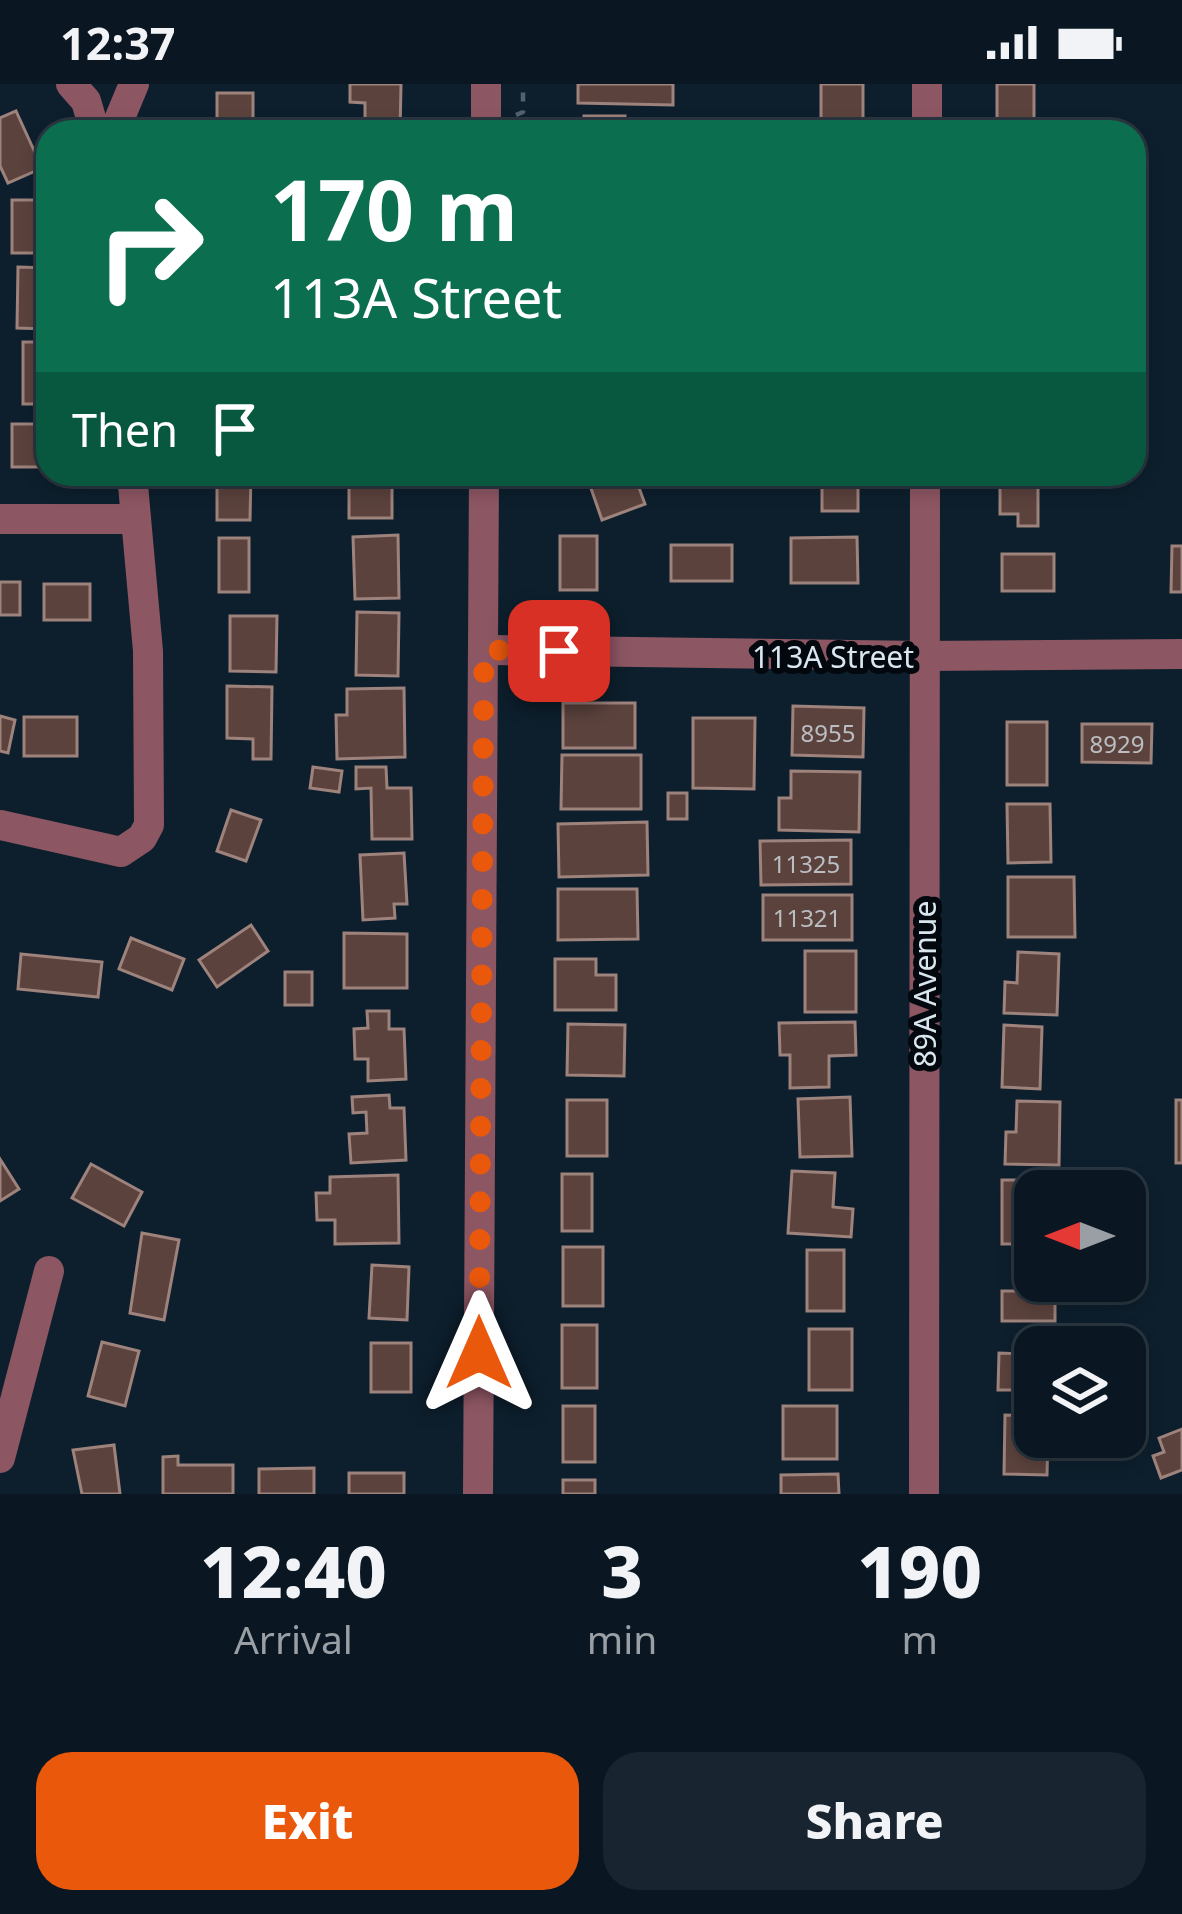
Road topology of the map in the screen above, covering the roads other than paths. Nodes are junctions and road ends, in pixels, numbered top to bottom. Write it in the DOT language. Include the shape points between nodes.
graph roads {
  1 [pos="70,84"];
  2 [pos="134,84"];
  3 [pos="486,84"];
  4 [pos="927,84"];
  5 [pos="92,120"];
  6 [pos="119,120"];
  7 [pos="494,120"];
  8 [pos="927,120"];
  9 [pos="133,486"];
  10 [pos="484,486"];
  11 [pos="925,486"];
  12 [pos="0,519"];
  13 [pos="136,519"];
  14 [pos="484,650"];
  15 [pos="1182,655"];
  16 [pos="924,656"];
  17 [pos="0,825"];
  18 [pos="49,1270"];
  19 [pos="0,1458"];
  20 [pos="478,1494"];
  21 [pos="924,1494"];
  1 -- 5 [label="street"];
  2 -- 6 [label="street"];
  3 -- 7 [label="street"];
  4 -- 8 [label="street"];
  9 -- 13 [label="street"];
  10 -- 14 [label="street"];
  11 -- 16 [label="street, 89A Avenue"];
  12 -- 13 [label="street"];
  13 -- 17 [label="street" via="148,651 149,825 121,852"];
  14 -- 16 [label="street, 113A Street"];
  14 -- 20 [label="street"];
  15 -- 16 [label="street, 113A Street"];
  16 -- 21 [label="street, 89A Avenue"];
  18 -- 19 [label="street"];
}
